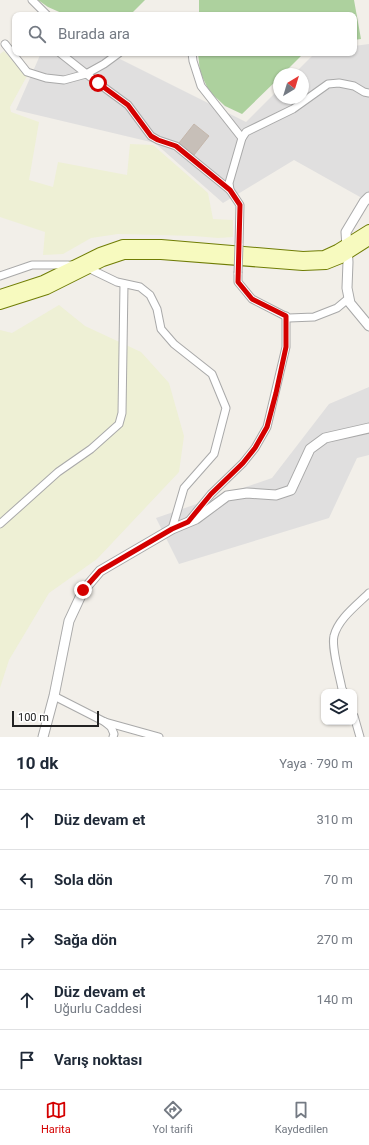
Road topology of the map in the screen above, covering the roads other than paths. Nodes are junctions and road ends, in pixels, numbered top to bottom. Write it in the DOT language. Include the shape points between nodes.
graph roads {
  1 [pos="33,1"];
  2 [pos="38,12"];
  3 [pos="44,12"];
  4 [pos="5,44"];
  5 [pos="12,53"];
  6 [pos="14,56"];
  7 [pos="64,56"];
  8 [pos="115,56"];
  9 [pos="192,56"];
  10 [pos="86,74"];
  11 [pos="369,93"];
  12 [pos="242,138"];
  13 [pos="230,190"];
  14 [pos="369,197"];
  15 [pos="369,230"];
  16 [pos="369,240"];
  17 [pos="347,249"];
  18 [pos="76,265"];
  19 [pos="88,268"];
  20 [pos="0,276"];
  21 [pos="124,284"];
  22 [pos="0,295"];
  23 [pos="349,298"];
  24 [pos="0,304"];
  25 [pos="286,316"];
  26 [pos="369,326"];
  27 [pos="369,428"];
  28 [pos="188,522"];
  29 [pos="0,524"];
  30 [pos="172,529"];
  31 [pos="369,593"];
  32 [pos="342,689"];
  33 [pos="54,696"];
  34 [pos="105,722"];
  35 [pos="357,725"];
  36 [pos="43,737"];
  37 [pos="113,737"];
  38 [pos="160,737"];
  39 [pos="360,737"];
  1 -- 2 [label="street"];
  1 -- 3 [label="street"];
  4 -- 5 [label="street"];
  6 -- 10 [label="street" via="27,72 46,78 64,80"];
  7 -- 10 [label="street"];
  8 -- 10 [label="street"];
  9 -- 12 [label="street" via="201,86"];
  10 -- 13 [label="street" via="128,105 151,136 176,146"];
  11 -- 12 [label="street" via="340,82 328,84 293,109 246,132"];
  12 -- 13 [label="street" via="229,183"];
  13 -- 25 [label="street, bridge" via="240,205 238,282 252,299"];
  14 -- 17 [label="street" via="346,232"];
  15 -- 17 [label="main road"];
  16 -- 17 [label="main road"];
  17 -- 18 [label="main road" via="324,256 303,257 162,245 123,246 100,253"];
  17 -- 19 [label="main road" via="326,264 302,265 161,254 124,254"];
  17 -- 23 [label="street"];
  18 -- 20 [label="street" via="32,265"];
  18 -- 22 [label="main road" via="43,281"];
  19 -- 21 [label="street"];
  19 -- 24 [label="main road" via="46,289"];
  21 -- 29 [label="street" via="120,424 91,450 58,472"];
  21 -- 30 [label="street" via="140,287 150,295 161,329 174,344 212,374 226,408 214,454 184,488"];
  23 -- 25 [label="street" via="337,308 314,317"];
  23 -- 26 [label="street" via="350,303"];
  25 -- 28 [label="street" via="286,347 267,427 247,458 211,494"];
  27 -- 28 [label="street" via="325,438 310,449 291,490 276,495 247,493 227,496"];
  28 -- 30 [label="street"];
  30 -- 33 [label="street" via="100,571 83,590 68,621"];
  31 -- 32 [label="street" via="342,620 334,636"];
  33 -- 34 [label="street"];
  33 -- 36 [label="street"];
  34 -- 37 [label="street" via="111,727"];
  34 -- 38 [label="street"];
  35 -- 39 [label="street"];
}
